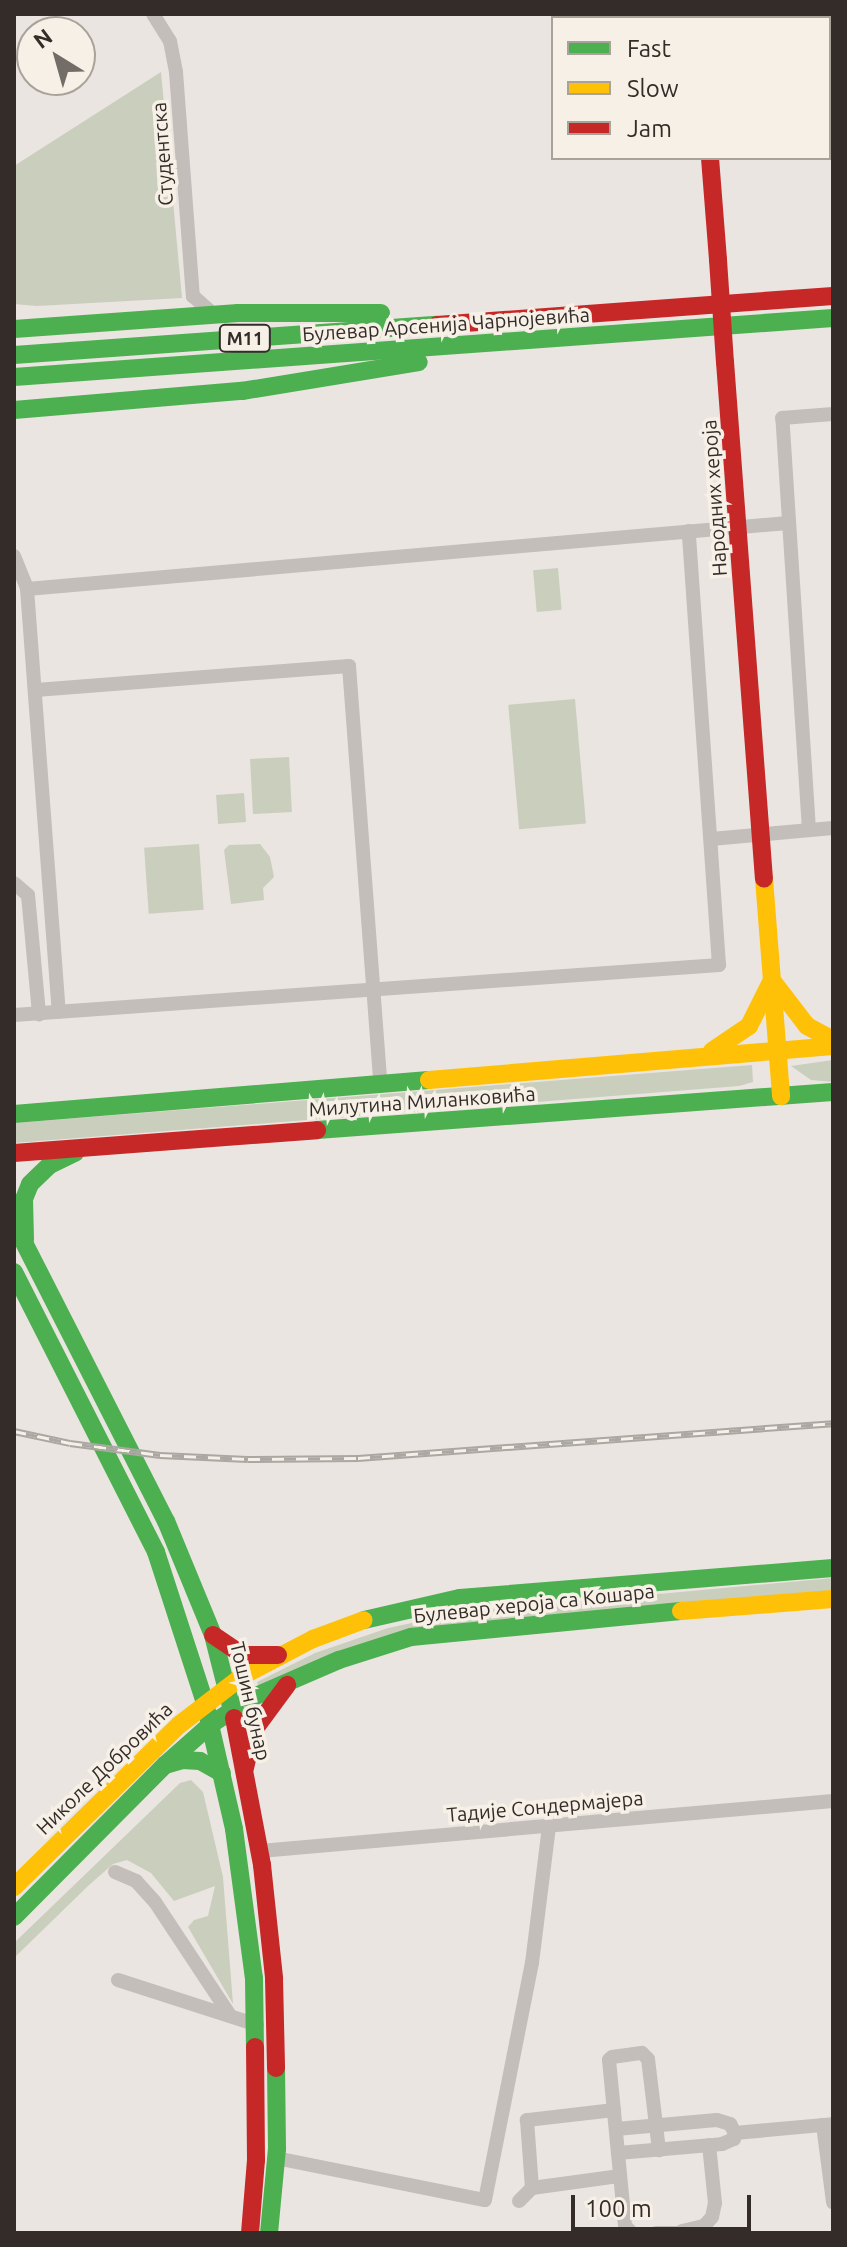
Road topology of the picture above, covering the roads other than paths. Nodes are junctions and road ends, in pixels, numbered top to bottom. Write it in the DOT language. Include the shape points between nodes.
graph roads {
  1 [pos="153,14"];
  2 [pos="710,160"];
  3 [pos="193,296"];
  4 [pos="833,296"];
  5 [pos="214,314"];
  6 [pos="174,317"];
  7 [pos="833,318"];
  8 [pos="14,322"];
  9 [pos="475,323"];
  10 [pos="23,328"];
  11 [pos="473,344"];
  12 [pos="14,355"];
  13 [pos="14,377"];
  14 [pos="43,407"];
  15 [pos="14,410"];
  16 [pos="833,414"];
  17 [pos="14,418"];
  18 [pos="788,523"];
  19 [pos="738,527"];
  20 [pos="695,531"];
  21 [pos="14,556"];
  22 [pos="27,589"];
  23 [pos="36,690"];
  24 [pos="833,828"];
  25 [pos="809,830"];
  26 [pos="761,834"];
  27 [pos="711,839"];
  28 [pos="14,883"];
  29 [pos="772,979"];
  30 [pos="373,989"];
  31 [pos="59,1012"];
  32 [pos="39,1014"];
  33 [pos="14,1015"];
  34 [pos="833,1043"];
  35 [pos="778,1050"];
  36 [pos="698,1057"];
  37 [pos="380,1082"];
  38 [pos="833,1092"];
  39 [pos="781,1096"];
  40 [pos="14,1099"];
  41 [pos="58,1108"];
  42 [pos="14,1114"];
  43 [pos="86,1149"];
  44 [pos="14,1153"];
  45 [pos="14,1223"];
  46 [pos="25,1244"];
  47 [pos="14,1272"];
  48 [pos="833,1568"];
  49 [pos="833,1599"];
  50 [pos="213,1635"];
  51 [pos="280,1655"];
  52 [pos="291,1680"];
  53 [pos="228,1686"];
  54 [pos="205,1703"];
  55 [pos="233,1708"];
  56 [pos="210,1725"];
  57 [pos="165,1765"];
  58 [pos="245,1768"];
  59 [pos="222,1773"];
  60 [pos="833,1801"];
  61 [pos="549,1826"];
  62 [pos="260,1851"];
  63 [pos="115,1872"];
  64 [pos="14,1887"];
  65 [pos="14,1917"];
  66 [pos="118,1980"];
  67 [pos="229,2014"];
  68 [pos="257,2025"];
  69 [pos="614,2110"];
  70 [pos="656,2125"];
  71 [pos="828,2125"];
  72 [pos="616,2129"];
  73 [pos="735,2133"];
  74 [pos="709,2145"];
  75 [pos="659,2150"];
  76 [pos="618,2153"];
  77 [pos="276,2158"];
  78 [pos="620,2176"];
  79 [pos="532,2188"];
  80 [pos="832,2195"];
  81 [pos="519,2201"];
  82 [pos="682,2232"];
  83 [pos="250,2233"];
  84 [pos="269,2233"];
  85 [pos="632,2233"];
  86 [pos="656,2233"];
  1 -- 3 [label="street, Студентска" via="170,41 176,72"];
  2 -- 19 [label="main road, Народних хероја, bridge"];
  3 -- 5 [label="street"];
  3 -- 6 [label="street"];
  4 -- 9 [label="main road, Булевар Арсенија Чарнојевића / M11"];
  5 -- 6 [label="main road"];
  5 -- 9 [label="main road" via="405,314 453,316"];
  6 -- 10 [label="main road"];
  7 -- 11 [label="main road, Булевар Арсенија Чарнојевића / M11"];
  8 -- 10 [label="main road"];
  9 -- 12 [label="main road, Булевар Арсенија Чарнојевића / M11"];
  11 -- 13 [label="main road, Булевар Арсенија Чарнојевића / M11"];
  11 -- 14 [label="main road" via="438,359 272,387"];
  14 -- 15 [label="main road"];
  14 -- 17 [label="main road"];
  16 -- 18 [label="street" via="782,418"];
  18 -- 19 [label="street"];
  18 -- 25 [label="street"];
  19 -- 20 [label="street"];
  19 -- 26 [label="main road, Народних хероја"];
  20 -- 22 [label="street"];
  20 -- 27 [label="street, Народних хероја"];
  21 -- 22 [label="street"];
  22 -- 23 [label="street"];
  23 -- 30 [label="street, Милутина Миланковића" via="349,666"];
  23 -- 31 [label="street"];
  24 -- 25 [label="street"];
  25 -- 26 [label="street"];
  26 -- 27 [label="street"];
  26 -- 29 [label="main road, Народних хероја"];
  27 -- 30 [label="street, Народних хероја" via="719,965"];
  28 -- 32 [label="street" via="28,895"];
  29 -- 34 [label="main road" via="792,1011"];
  29 -- 35 [label="main road, Народних хероја"];
  29 -- 36 [label="main road" via="749,1026"];
  30 -- 31 [label="street"];
  30 -- 37 [label="street, Милутина Миланковића"];
  31 -- 32 [label="street"];
  32 -- 33 [label="street"];
  34 -- 35 [label="main road, Милутина Миланковића"];
  35 -- 36 [label="main road, Милутина Миланковића"];
  35 -- 39 [label="main road, Народних хероја"];
  36 -- 37 [label="main road, Милутина Миланковића"];
  37 -- 41 [label="main road, Милутина Миланковића"];
  38 -- 39 [label="main road, Милутина Миланковића"];
  39 -- 43 [label="main road, Милутина Миланковића"];
  40 -- 41 [label="main road"];
  41 -- 42 [label="main road, Милутина Миланковића"];
  43 -- 44 [label="main road, Милутина Миланковића"];
  43 -- 46 [label="main road" via="50,1165 30,1184 24,1199"];
  45 -- 46 [label="main road, Тошин бунар"];
  46 -- 50 [label="main road, Тошин бунар" via="127,1438"];
  47 -- 54 [label="main road" via="156,1552"];
  48 -- 51 [label="main road, Булевар хероја са Кошара" via="460,1598 373,1617"];
  49 -- 52 [label="main road, Булевар хероја са Кошара" via="441,1632 374,1647"];
  50 -- 51 [label="main road" via="243,1655"];
  50 -- 53 [label="main road, Тошин бунар"];
  51 -- 53 [label="main road, Булевар хероја са Кошара"];
  52 -- 55 [label="main road, Булевар хероја са Кошара"];
  52 -- 58 [label="main road" via="261,1717"];
  53 -- 54 [label="main road, Николе Добровића"];
  53 -- 55 [label="main road, Тошин бунар"];
  54 -- 56 [label="main road"];
  54 -- 64 [label="main road, Николе Добровића"];
  55 -- 56 [label="main road, Булевар хероја са Кошара"];
  55 -- 58 [label="main road, Тошин бунар"];
  56 -- 57 [label="main road, Николе Добровића"];
  56 -- 59 [label="main road"];
  57 -- 59 [label="main road" via="200,1761"];
  57 -- 65 [label="main road, Николе Добровића"];
  58 -- 62 [label="main road, Тошин бунар"];
  59 -- 68 [label="main road" via="245,1895"];
  60 -- 61 [label="street, Тадије Сондермајера"];
  61 -- 62 [label="street, Тадије Сондермајера"];
  61 -- 77 [label="street" via="532,1963 485,2200"];
  62 -- 77 [label="main road, Тошин бунар" via="274,1978"];
  63 -- 67 [label="street" via="136,1881 155,1902"];
  66 -- 67 [label="street"];
  67 -- 68 [label="street"];
  68 -- 83 [label="main road"];
  69 -- 70 [label="street" via="609,2060 642,2053 648,2059"];
  69 -- 72 [label="street"];
  69 -- 79 [label="street" via="520,2117"];
  70 -- 72 [label="street"];
  70 -- 73 [label="street" via="717,2120 730,2124"];
  70 -- 75 [label="street"];
  71 -- 73 [label="street"];
  71 -- 80 [label="street"];
  72 -- 76 [label="street"];
  73 -- 74 [label="street" via="729,2142"];
  74 -- 75 [label="street"];
  74 -- 82 [label="street" via="712,2217 704,2226"];
  75 -- 76 [label="street"];
  76 -- 78 [label="street"];
  77 -- 84 [label="main road, Тошин бунар"];
  78 -- 79 [label="street"];
  78 -- 85 [label="street" via="625,2226"];
  79 -- 81 [label="street"];
  82 -- 86 [label="street"];
}
